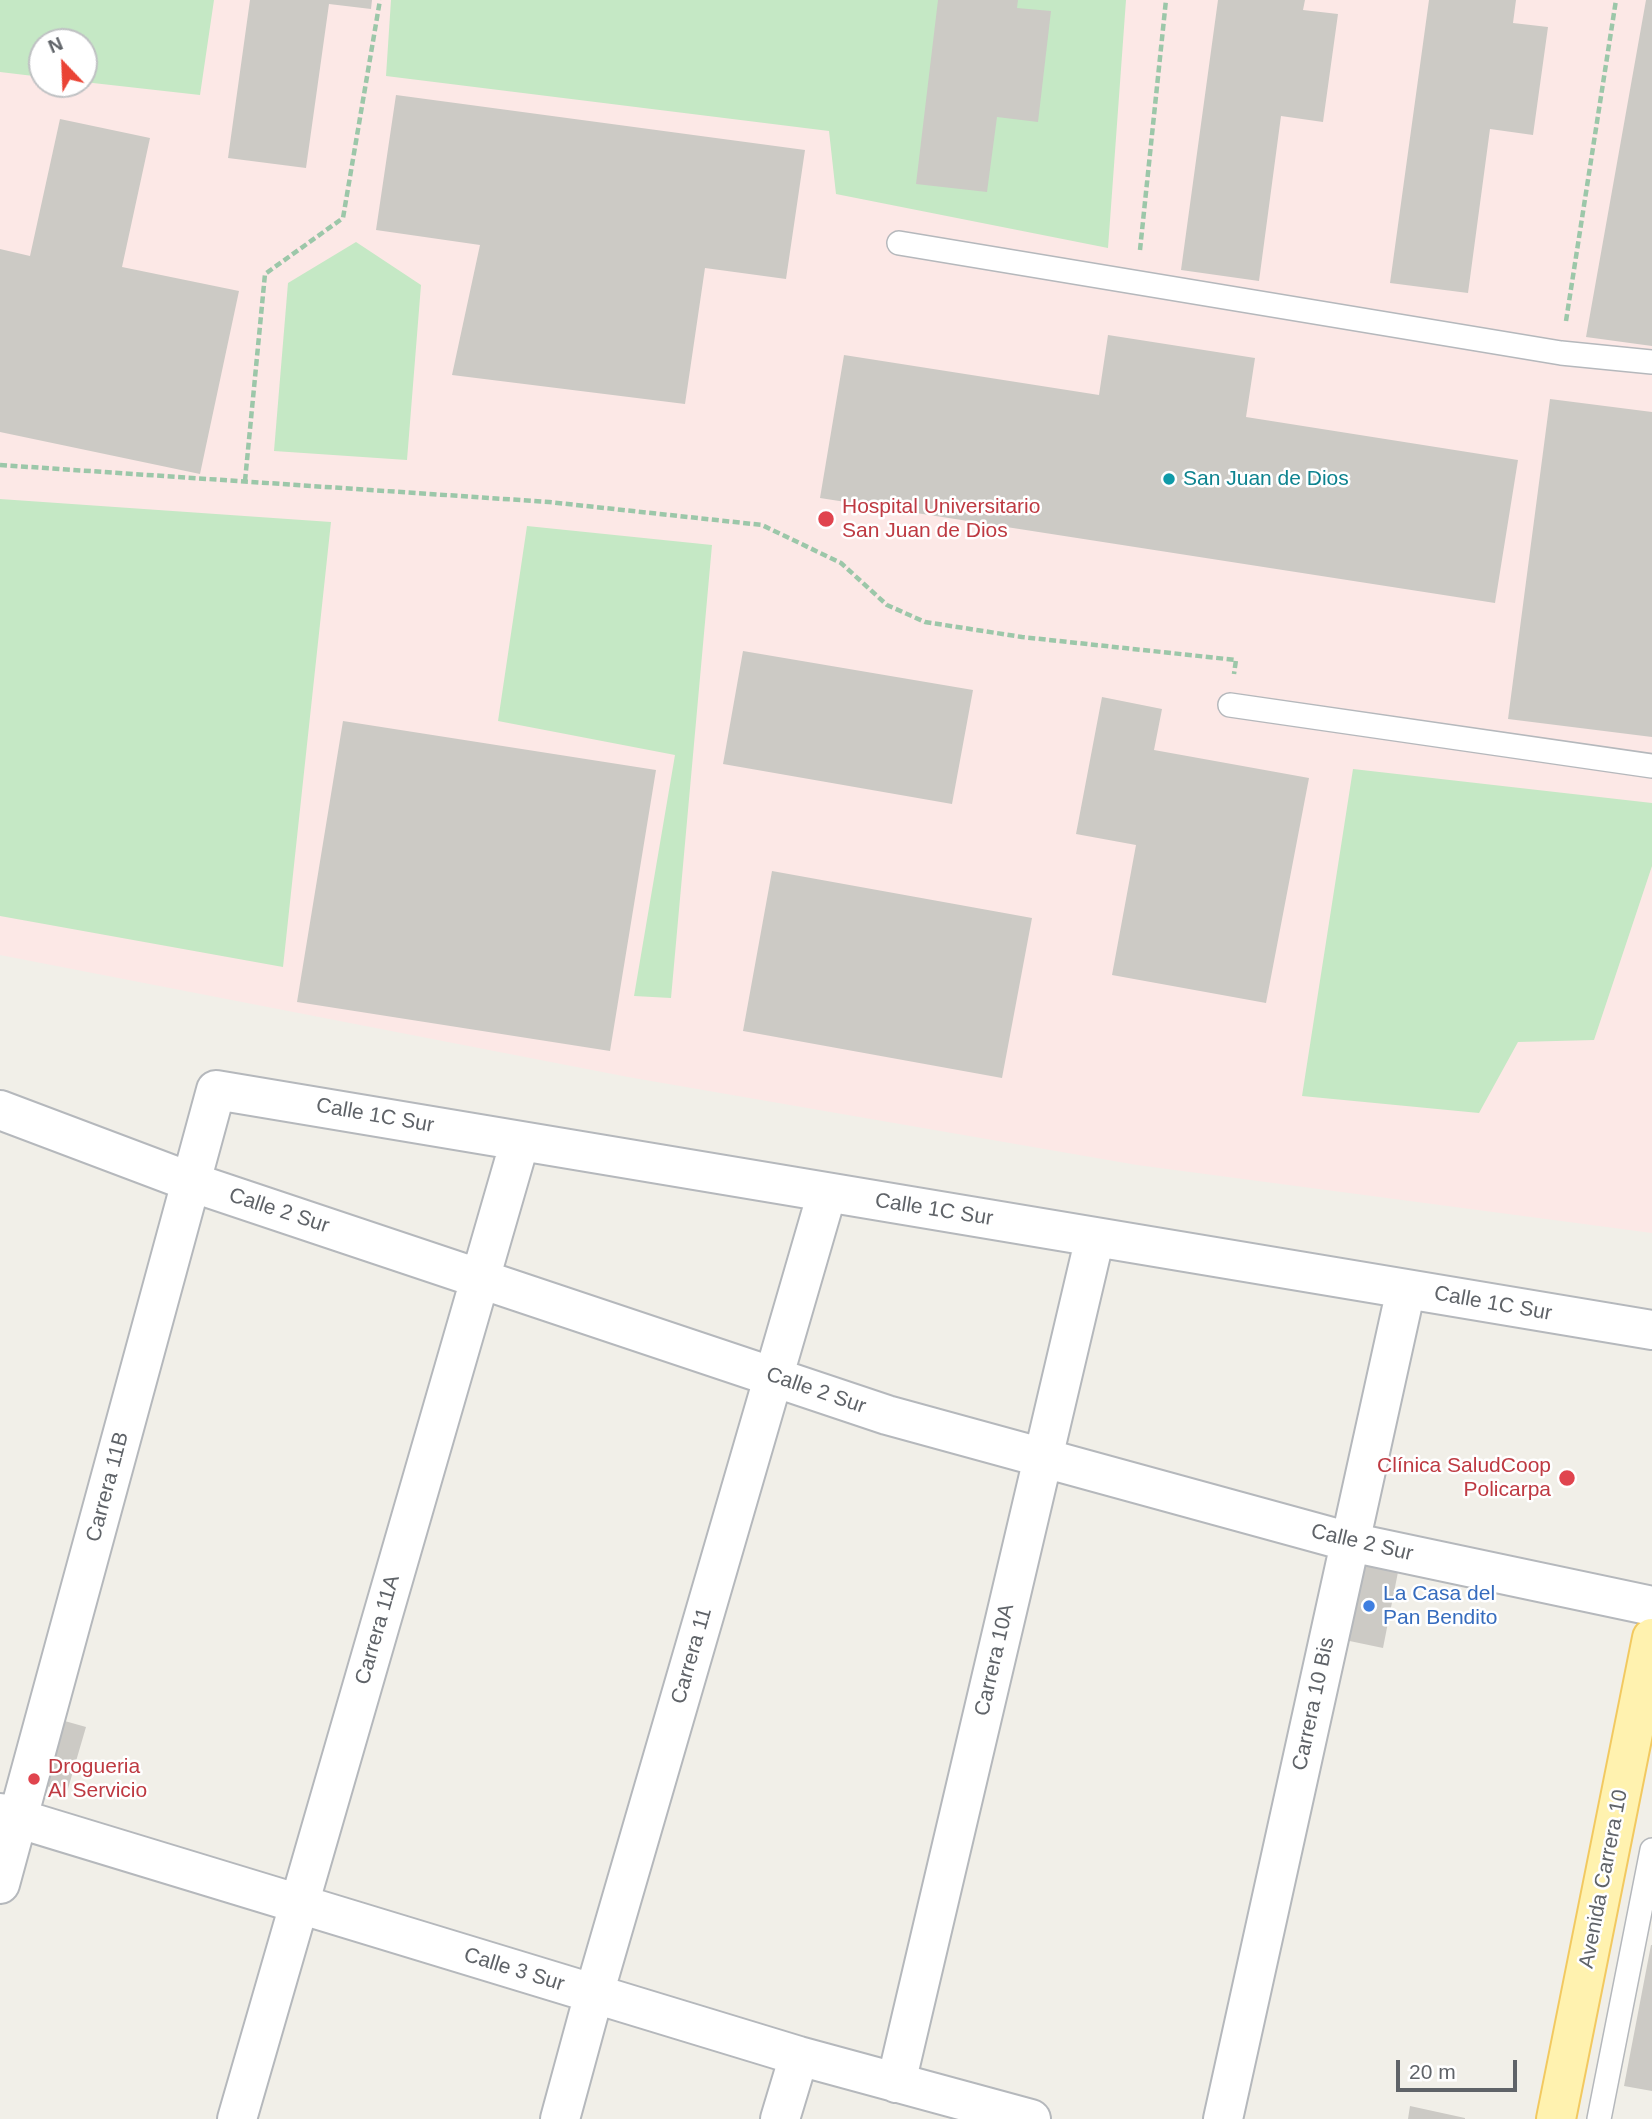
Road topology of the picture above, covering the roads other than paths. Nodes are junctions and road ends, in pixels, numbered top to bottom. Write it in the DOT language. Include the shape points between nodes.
graph roads {
  1 [pos="899,243"];
  2 [pos="1652,362"];
  3 [pos="1230,705"];
  4 [pos="1652,766"];
  5 [pos="216,1090"];
  6 [pos="0,1110"];
  7 [pos="520,1141"];
  8 [pos="191,1182"];
  9 [pos="827,1193"];
  10 [pos="1095,1237"];
  11 [pos="480,1278"];
  12 [pos="1406,1289"];
  13 [pos="1652,1331"];
  14 [pos="774,1376"];
  15 [pos="1043,1457"];
  16 [pos="1350,1542"];
  17 [pos="1652,1606"];
  18 [pos="1652,1638"];
  19 [pos="9,1816"];
  20 [pos="1652,1850"];
  21 [pos="0,1884"];
  22 [pos="299,1904"];
  23 [pos="594,1994"];
  24 [pos="799,2056"];
  25 [pos="896,2083"];
  26 [pos="237,2119"];
  27 [pos="560,2119"];
  28 [pos="780,2119"];
  29 [pos="1031,2119"];
  30 [pos="1223,2119"];
  31 [pos="1556,2119"];
  32 [pos="1599,2119"];
  1 -- 2 [label="lane" via="1561,353"];
  3 -- 4 [label="lane"];
  5 -- 7 [label="street, Calle 1C Sur"];
  5 -- 8 [label="street, Carrera 11B"];
  6 -- 8 [label="street, Calle 2 Sur"];
  7 -- 9 [label="street, Calle 1C Sur"];
  7 -- 11 [label="street, Carrera 11A"];
  8 -- 11 [label="street, Calle 2 Sur"];
  8 -- 19 [label="street, Carrera 11B"];
  9 -- 10 [label="street, Calle 1C Sur"];
  9 -- 14 [label="street, Carrera 11"];
  10 -- 12 [label="street, Calle 1C Sur"];
  10 -- 15 [label="street, Carrera 10A"];
  11 -- 14 [label="street, Calle 2 Sur"];
  11 -- 22 [label="street, Carrera 11A"];
  12 -- 13 [label="street, Calle 1C Sur"];
  12 -- 16 [label="street, Carrera 10 Bis"];
  14 -- 15 [label="street, Calle 2 Sur" via="887,1415"];
  14 -- 23 [label="street, Carrera 11"];
  15 -- 16 [label="street, Calle 2 Sur"];
  15 -- 25 [label="street, Carrera 10A"];
  16 -- 17 [label="street, Calle 2 Sur"];
  16 -- 30 [label="street, Carrera 10 Bis"];
  18 -- 31 [label="main road, Avenida Carrera 10"];
  19 -- 21 [label="street, Carrera 11B"];
  19 -- 22 [label="street, Calle 3 Sur"];
  20 -- 32 [label="lane"];
  22 -- 23 [label="street, Calle 3 Sur"];
  22 -- 26 [label="street, Carrera 11A"];
  23 -- 24 [label="street, Calle 3 Sur"];
  23 -- 27 [label="street, Carrera 11"];
  24 -- 25 [label="street, Calle 3 Sur"];
  24 -- 28 [label="street"];
  25 -- 29 [label="street, Calle 3 Sur"];
}
